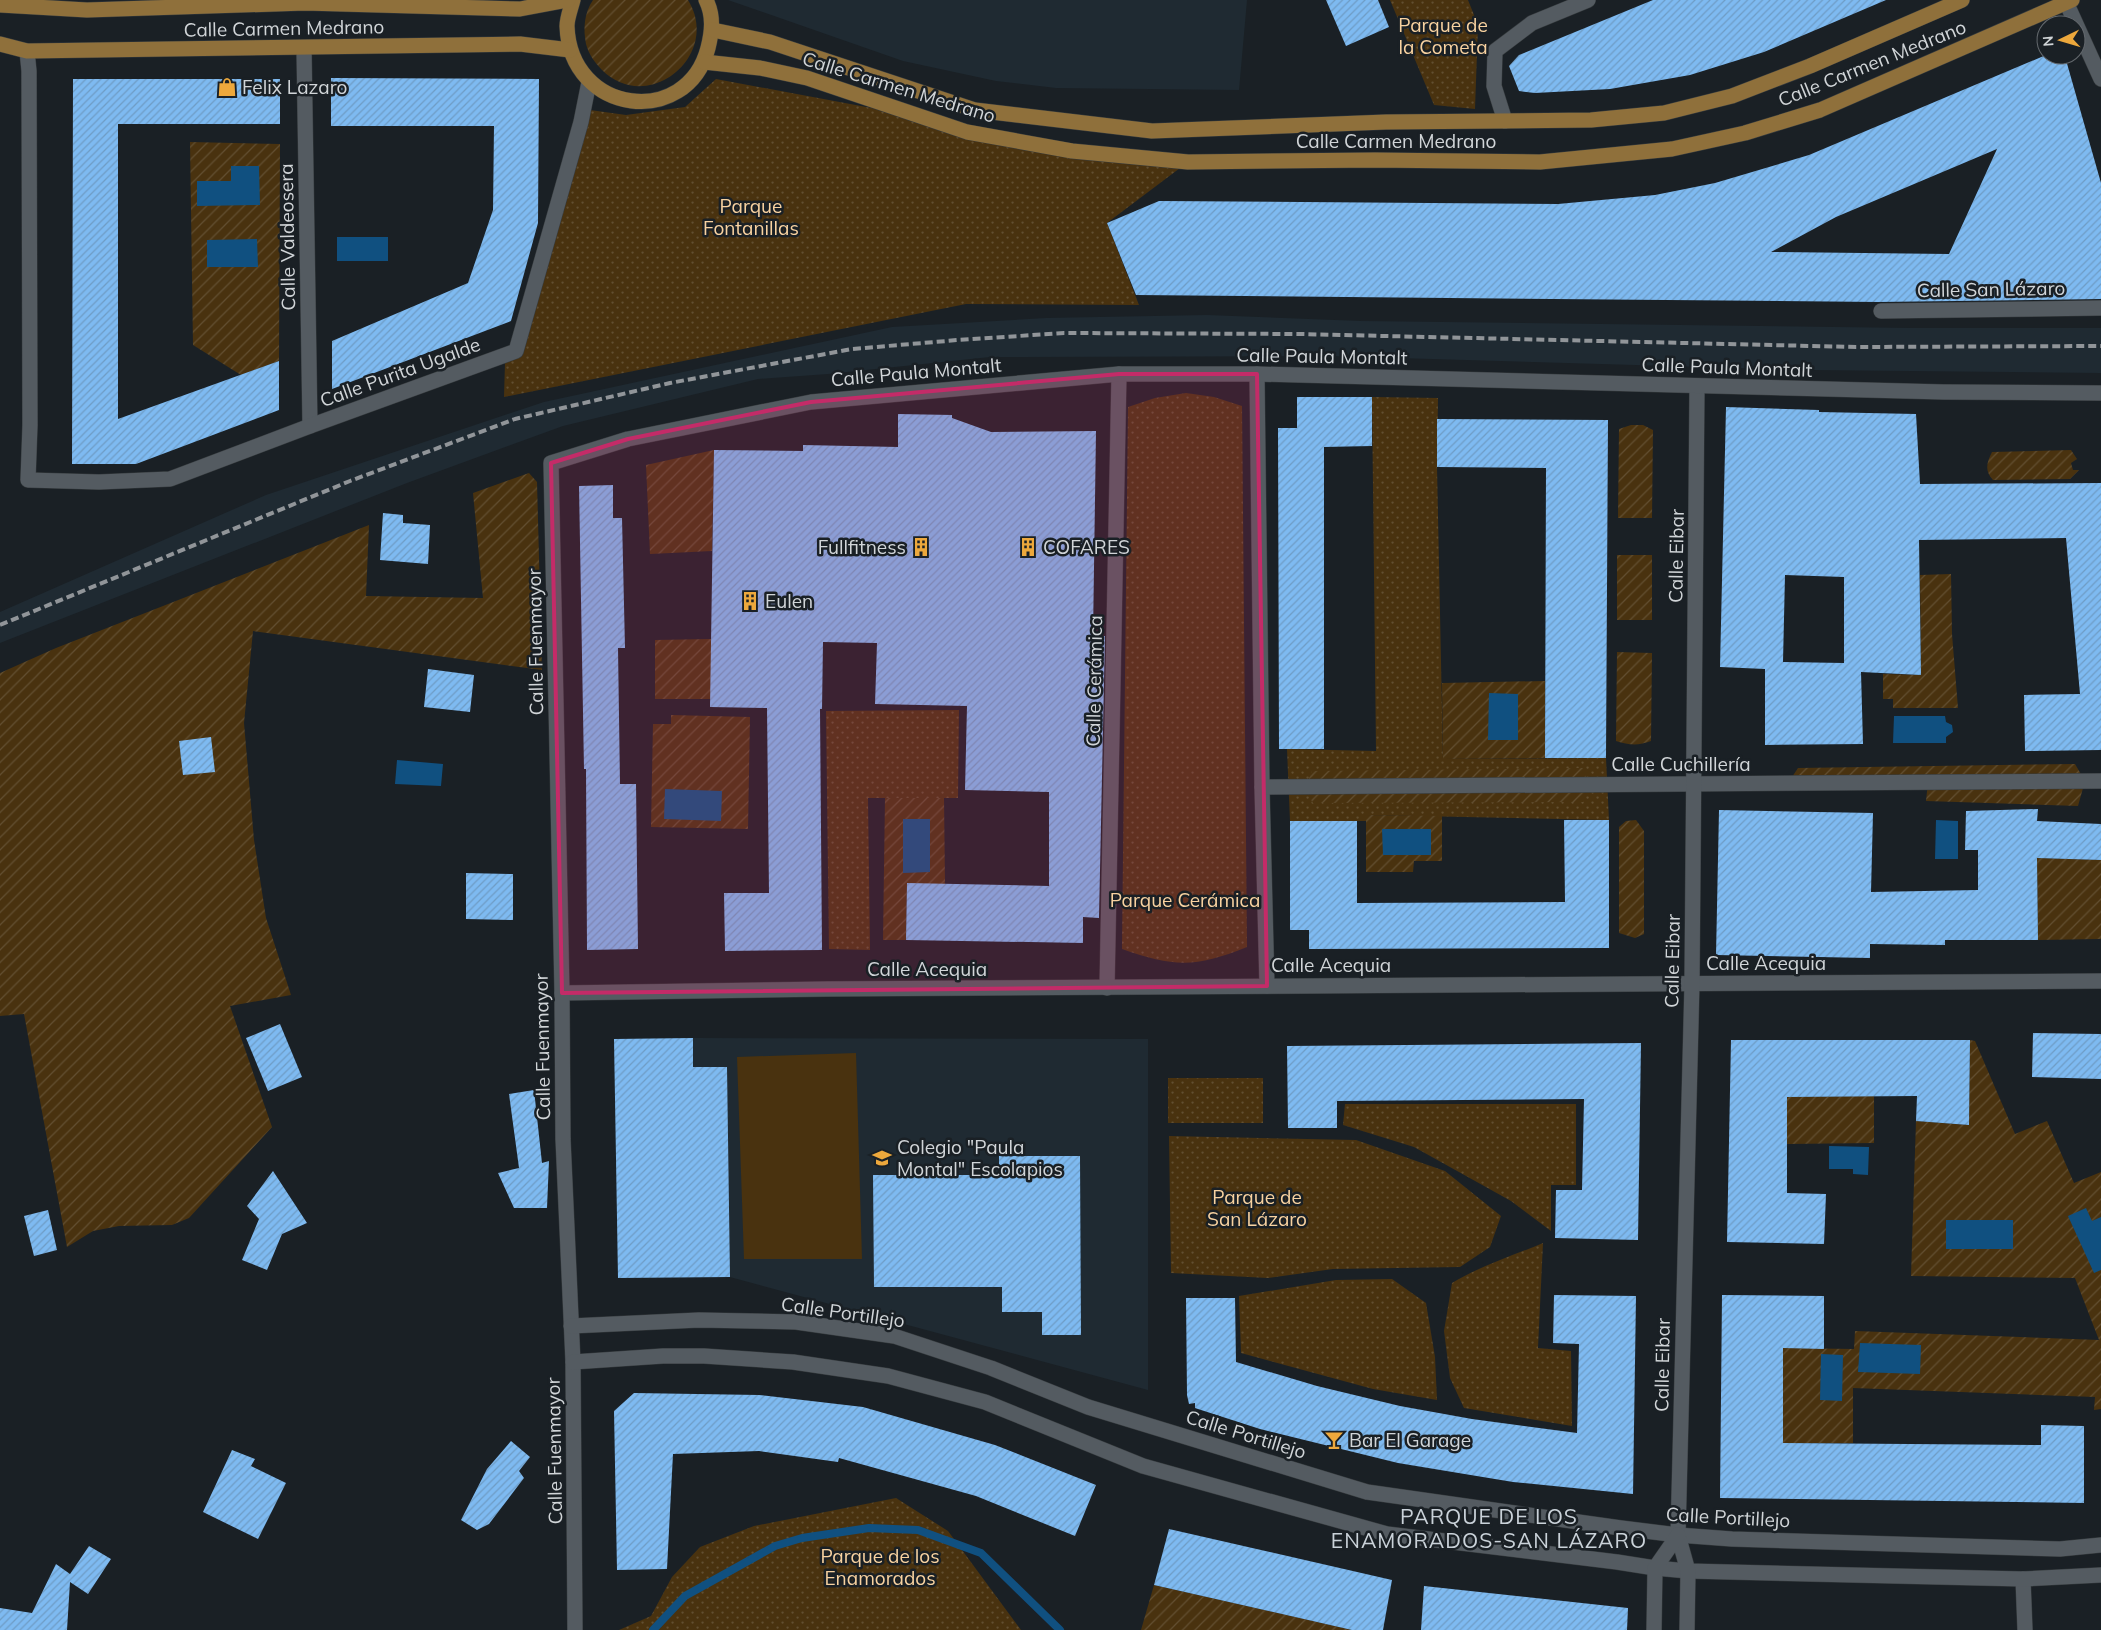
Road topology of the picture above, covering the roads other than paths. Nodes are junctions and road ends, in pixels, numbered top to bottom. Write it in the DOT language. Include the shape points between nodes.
graph roads {
  1 [pos="568,0"];
  2 [pos="572,0"];
  3 [pos="706,0"];
  4 [pos="1588,0"];
  5 [pos="1962,0"];
  6 [pos="2069,1"];
  7 [pos="304,2"];
  8 [pos="31,4"];
  9 [pos="0,5"];
  10 [pos="713,30"];
  11 [pos="0,44"];
  12 [pos="304,48"];
  13 [pos="570,50"];
  14 [pos="28,51"];
  15 [pos="704,62"];
  16 [pos="2101,79"];
  17 [pos="589,82"];
  18 [pos="1505,121"];
  19 [pos="2101,308"];
  20 [pos="1881,311"];
  21 [pos="1119,374"];
  22 [pos="1257,374"];
  23 [pos="1697,386"];
  24 [pos="2101,393"];
  25 [pos="310,426"];
  26 [pos="551,463"];
  27 [pos="2101,781"];
  28 [pos="1694,783"];
  29 [pos="1262,787"];
  30 [pos="2101,980"];
  31 [pos="1692,983"];
  32 [pos="1267,986"];
  33 [pos="1107,988"];
  34 [pos="562,993"];
  35 [pos="571,1326"];
  36 [pos="573,1362"];
  37 [pos="1678,1536"];
  38 [pos="2101,1545"];
  39 [pos="1655,1568"];
  40 [pos="1688,1571"];
  41 [pos="2101,1575"];
  42 [pos="2023,1579"];
  43 [pos="575,1630"];
  44 [pos="1654,1630"];
  45 [pos="1687,1630"];
  46 [pos="2025,1630"];
  1 -- 7 [label="main road, Calle Carmen Medrano" via="520,9"];
  2 -- 13 [label="main road" via="567,24"];
  3 -- 10 [label="main road"];
  4 -- 18 [label="street" via="1532,22 1495,51 1494,86"];
  5 -- 18 [label="main road, Calle Carmen Medrano" via="1732,96 1664,113 1591,120"];
  6 -- 15 [label="main road, Calle Carmen Medrano" via="1820,110 1745,133 1672,150 1540,162 1188,162 1072,151 967,132 806,78 760,68"];
  6 -- 16 [label="street"];
  7 -- 8 [label="main road, Calle Carmen Medrano" via="88,10"];
  8 -- 9 [label="main road, Calle Carmen Medrano"];
  10 -- 15 [label="main road"];
  10 -- 18 [label="main road, Calle Carmen Medrano" via="770,42 975,110 1152,130"];
  11 -- 14 [label="main road, Calle Carmen Medrano"];
  12 -- 13 [label="main road, Calle Carmen Medrano" via="520,44"];
  12 -- 14 [label="main road, Calle Carmen Medrano"];
  12 -- 25 [label="street, Calle Valdeosera"];
  13 -- 17 [label="main road" via="574,62"];
  14 -- 25 [label="street, Calle Purita Ugalde" via="28,480 170,480"];
  15 -- 17 [label="main road" via="691,81 673,94 652,101 629,101 608,94"];
  17 -- 25 [label="street, Calle Purita Ugalde" via="581,122 516,351"];
  19 -- 20 [label="street, Calle San Lázaro"];
  21 -- 22 [label="street, Calle Paula Montalt"];
  21 -- 26 [label="street, Calle Paula Montalt" via="811,402 628,439"];
  21 -- 33 [label="street, Calle Cerámica"];
  22 -- 23 [label="street, Calle Paula Montalt"];
  22 -- 29 [label="street"];
  23 -- 24 [label="street, Calle Paula Montalt"];
  23 -- 28 [label="street, Calle Eibar"];
  26 -- 34 [label="street, Calle Fuenmayor"];
  27 -- 28 [label="street, Calle Cuchillería"];
  28 -- 29 [label="street, Calle Cuchillería"];
  28 -- 31 [label="street, Calle Eibar"];
  29 -- 32 [label="street"];
  30 -- 31 [label="street, Calle Acequia"];
  31 -- 32 [label="street, Calle Acequia"];
  31 -- 37 [label="street, Calle Eibar"];
  32 -- 33 [label="street, Calle Acequia"];
  33 -- 34 [label="street, Calle Acequia"];
  34 -- 35 [label="street, Calle Fuenmayor" via="563,1139"];
  35 -- 36 [label="street, Calle Fuenmayor"];
  35 -- 37 [label="street, Calle Portillejo" via="699,1320 796,1322 894,1336 991,1368 1088,1407 1367,1492"];
  36 -- 39 [label="street" via="704,1356 793,1362 888,1376 985,1402 1144,1466 1387,1534"];
  36 -- 43 [label="street, Calle Fuenmayor"];
  37 -- 38 [label="street, Calle Portillejo" via="2060,1548"];
  37 -- 39 [label="street"];
  37 -- 40 [label="street, Calle Eibar"];
  39 -- 40 [label="street"];
  39 -- 44 [label="street"];
  40 -- 42 [label="street"];
  40 -- 45 [label="street, Calle Eibar"];
  41 -- 42 [label="street"];
  42 -- 46 [label="street"];
}
